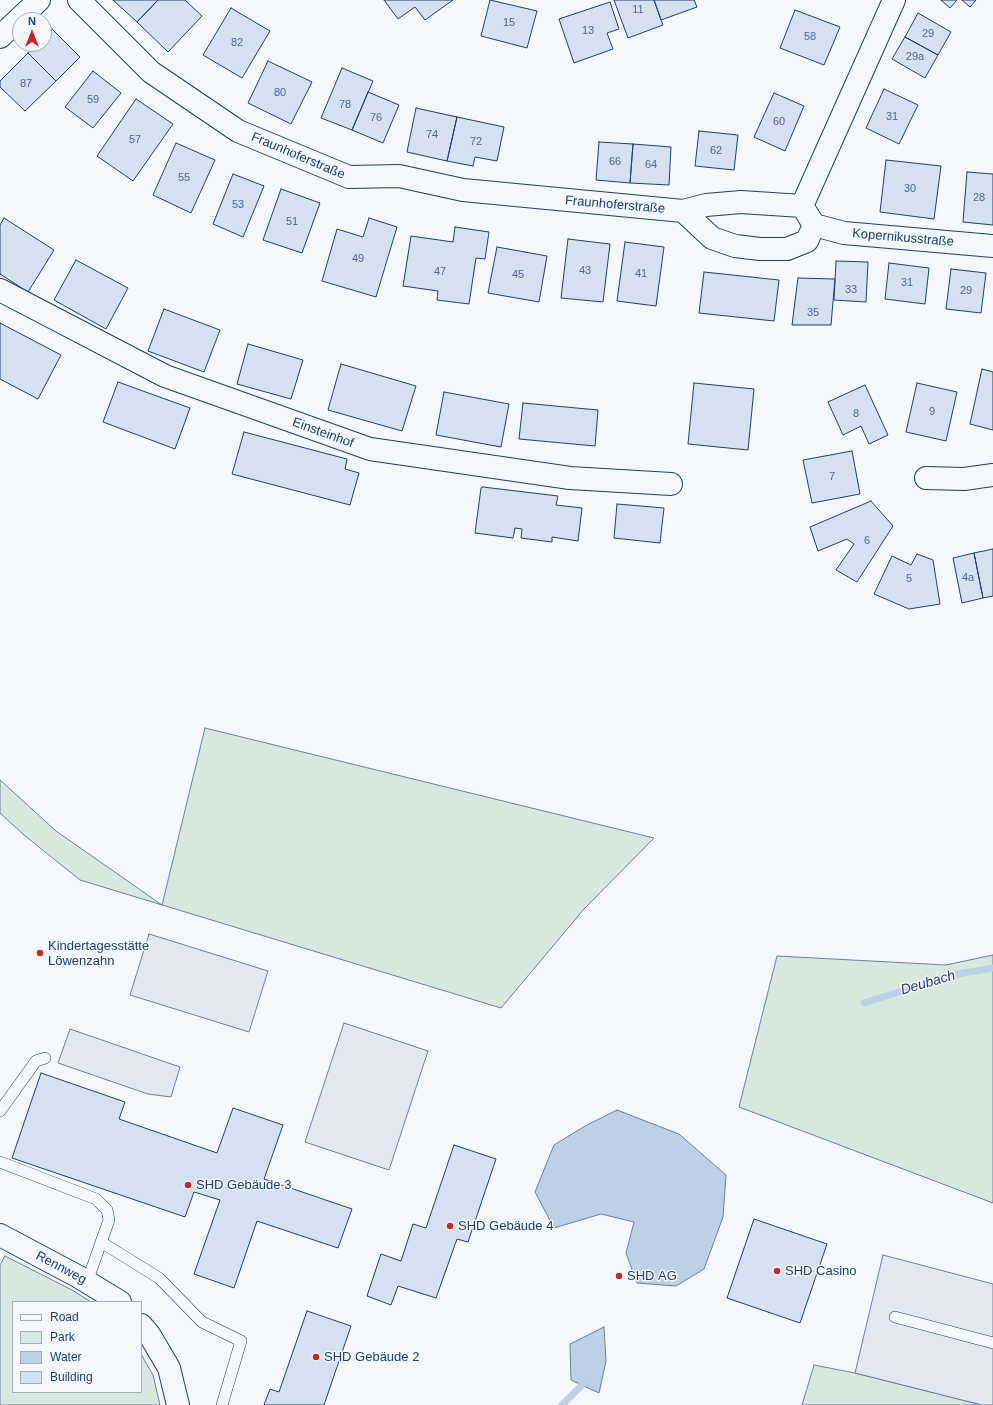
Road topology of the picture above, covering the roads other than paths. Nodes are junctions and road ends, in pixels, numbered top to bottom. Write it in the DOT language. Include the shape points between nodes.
graph roads {
  1 [pos="39,0"];
  2 [pos="79,0"];
  3 [pos="894,0"];
  4 [pos="0,37"];
  5 [pos="802,206"];
  6 [pos="683,211"];
  7 [pos="814,224"];
  8 [pos="993,246"];
  9 [pos="0,290"];
  10 [pos="993,475"];
  11 [pos="926,478"];
  12 [pos="671,484"];
  13 [pos="46,1058"];
  14 [pos="0,1111"];
  15 [pos="0,1162"];
  16 [pos="0,1235"];
  17 [pos="101,1242"];
  18 [pos="87,1282"];
  19 [pos="118,1301"];
  20 [pos="895,1318"];
  21 [pos="142,1327"];
  22 [pos="993,1343"];
  23 [pos="178,1405"];
  24 [pos="222,1405"];
  1 -- 4 [label="street"];
  2 -- 6 [label="street, Fraunhoferstraße" via="151,72 238,131 349,177 399,176 463,190"];
  3 -- 5 [label="street"];
  5 -- 6 [label="street, Fraunhoferstraße" via="740,202 706,205"];
  5 -- 7 [label="street"];
  6 -- 7 [label="street, Fraunhoferstraße" via="712,238 735,246 760,249 788,249 807,241"];
  7 -- 8 [label="street, Kopernikusstraße" via="844,233"];
  9 -- 12 [label="street, Einsteinhof" via="165,376 370,449 570,478"];
  10 -- 11 [label="street" via="964,479"];
  13 -- 14 [label="lane" via="36,1061"];
  15 -- 17 [label="lane" via="96,1199 107,1210 109,1220"];
  16 -- 18 [label="street, Rennweg"];
  17 -- 18 [label="lane"];
  17 -- 24 [label="lane" via="159,1278 202,1322 242,1341"];
  18 -- 19 [label="street, Rennweg"];
  20 -- 22 [label="lane"];
  21 -- 23 [label="street" via="169,1368"];
}
